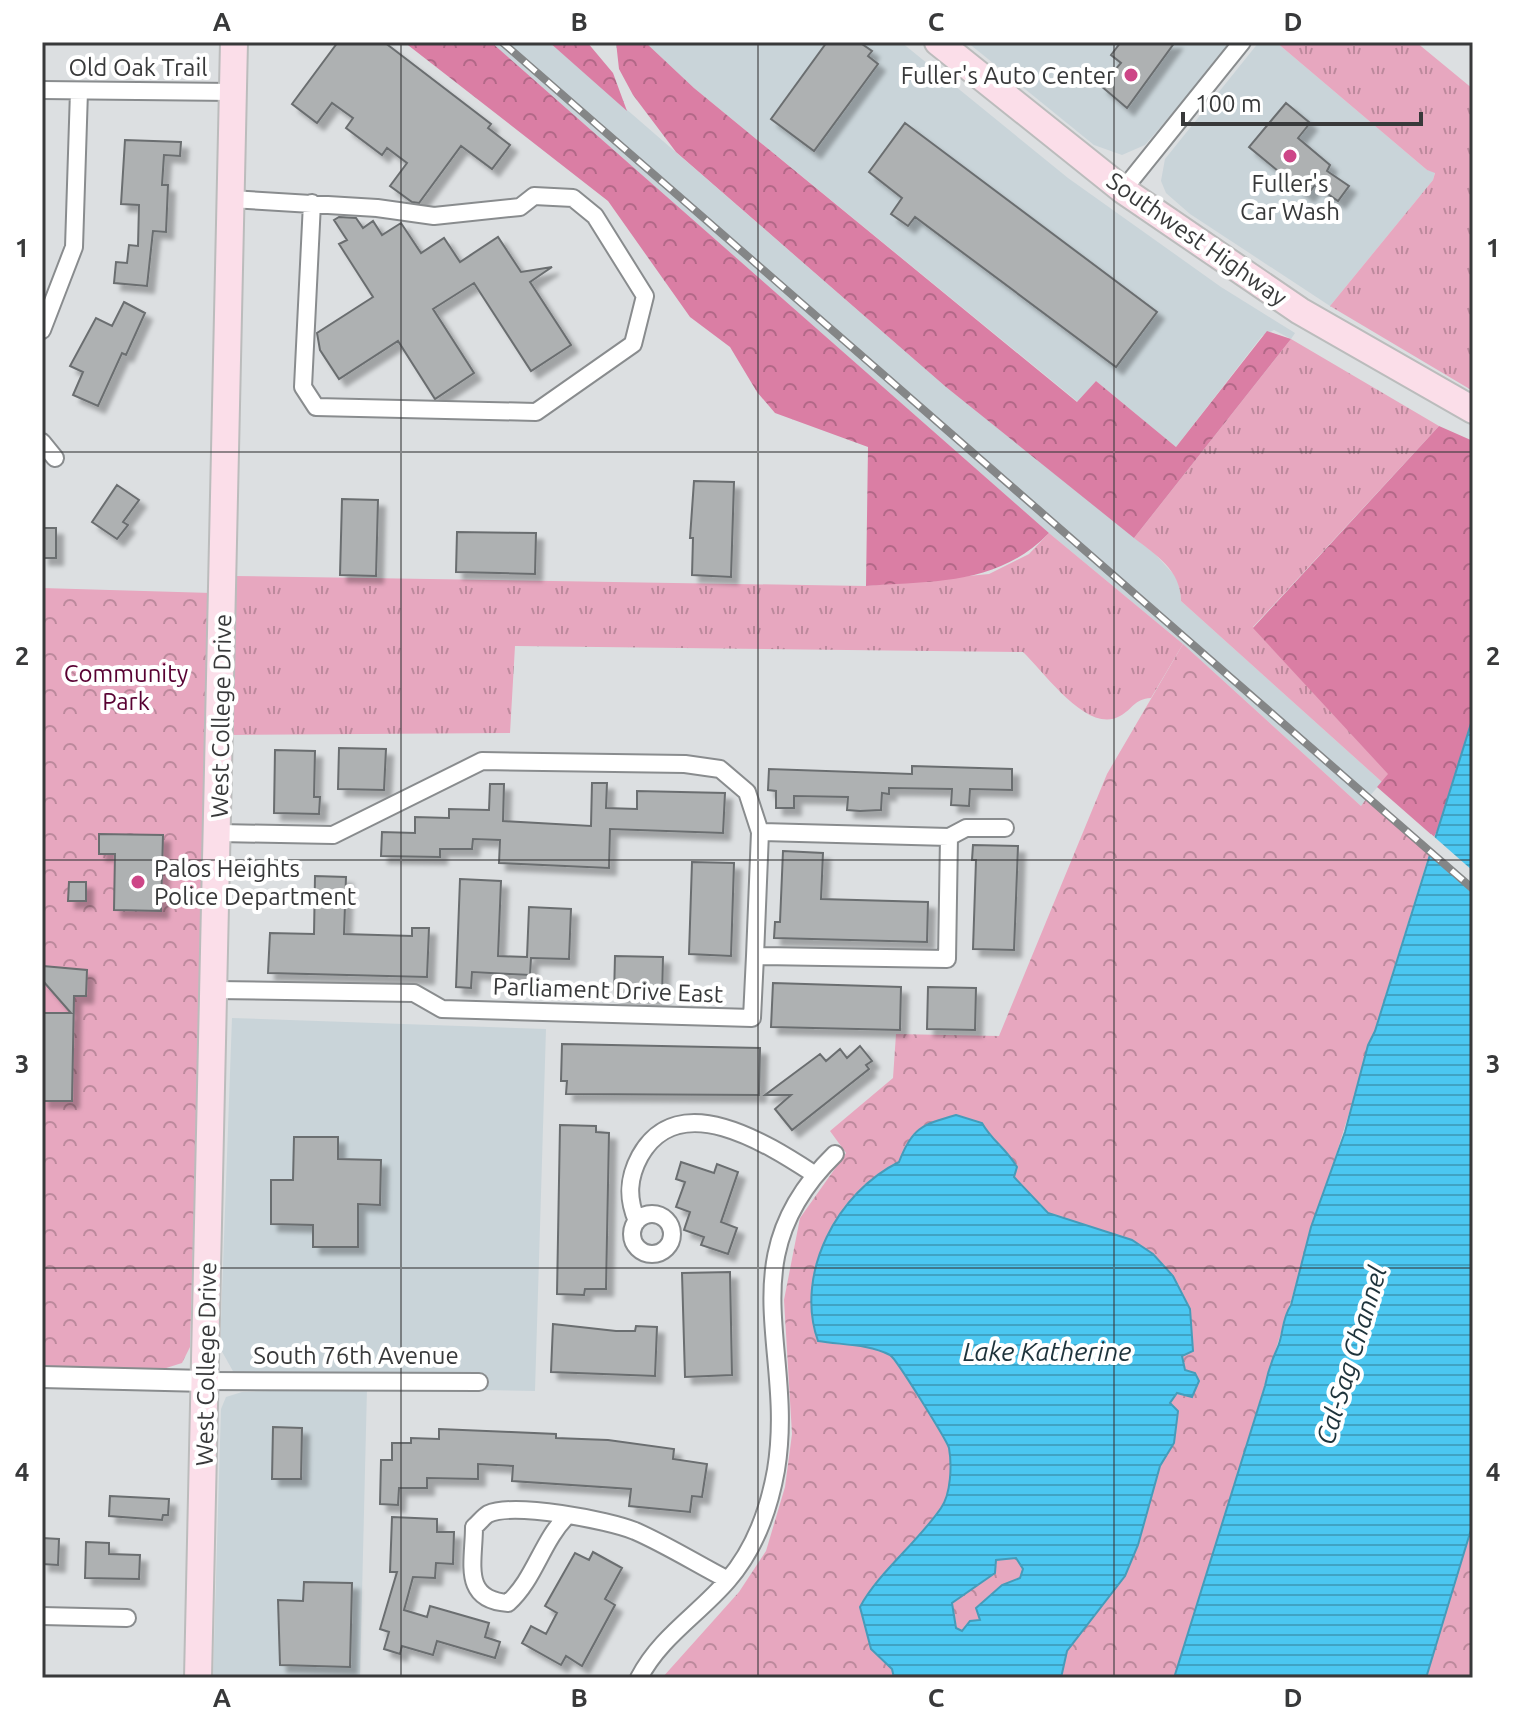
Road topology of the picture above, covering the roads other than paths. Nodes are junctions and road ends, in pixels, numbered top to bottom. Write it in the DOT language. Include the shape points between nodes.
graph roads {
  1 [pos="234,42"];
  2 [pos="938,42"];
  3 [pos="1242,42"];
  4 [pos="42,90"];
  5 [pos="79,91"];
  6 [pos="233,92"];
  7 [pos="1123,190"];
  8 [pos="231,199"];
  9 [pos="312,203"];
  10 [pos="42,330"];
  11 [pos="1473,410"];
  12 [pos="42,442"];
  13 [pos="55,458"];
  14 [pos="1005,828"];
  15 [pos="760,832"];
  16 [pos="219,833"];
  17 [pos="949,837"];
  18 [pos="755,956"];
  19 [pos="215,990"];
  20 [pos="835,1154"];
  21 [pos="814,1174"];
  22 [pos="637,1221"];
  23 [pos="42,1377"];
  24 [pos="206,1381"];
  25 [pos="479,1382"];
  26 [pos="568,1515"];
  27 [pos="728,1580"];
  28 [pos="42,1616"];
  29 [pos="127,1618"];
  30 [pos="198,1678"];
  31 [pos="639,1678"];
  1 -- 6 [label="main road, West College Drive"];
  2 -- 7 [label="main road, Southwest Highway"];
  3 -- 7 [label="street"];
  4 -- 5 [label="street, Old Oak Trail"];
  5 -- 6 [label="street, Old Oak Trail"];
  5 -- 10 [label="street" via="74,247"];
  6 -- 8 [label="main road, West College Drive"];
  7 -- 11 [label="main road, Southwest Highway" via="1300,311"];
  8 -- 9 [label="street"];
  8 -- 16 [label="main road, West College Drive"];
  9 -- 9 [label="street" via="434,216 520,207 534,196 573,198 595,216 645,296 633,344 536,412 316,407 303,387"];
  12 -- 13 [label="street"];
  14 -- 17 [label="street" via="966,828"];
  15 -- 16 [label="street" via="747,792 720,769 482,761 333,835"];
  15 -- 17 [label="street"];
  15 -- 18 [label="street"];
  16 -- 19 [label="main road, West College Drive"];
  17 -- 18 [label="street" via="947,959"];
  18 -- 19 [label="street, Parliament Drive East" via="752,1018 442,1009 414,993"];
  19 -- 24 [label="main road, West College Drive"];
  20 -- 21 [label="street"];
  21 -- 22 [label="street" via="740,1131 701,1125 668,1129 644,1150 634,1169 630,1201"];
  21 -- 27 [label="street" via="794,1205 775,1260 771,1330 779,1416 776,1469 753,1545"];
  23 -- 24 [label="street, South 76th Avenue"];
  24 -- 25 [label="street, South 76th Avenue"];
  24 -- 30 [label="main road, West College Drive"];
  26 -- 26 [label="street" via="498,1512 474,1527 474,1583 480,1596 508,1603 518,1594 554,1529"];
  26 -- 27 [label="street" via="633,1531"];
  27 -- 31 [label="street" via="652,1653"];
  28 -- 29 [label="street"];
}
